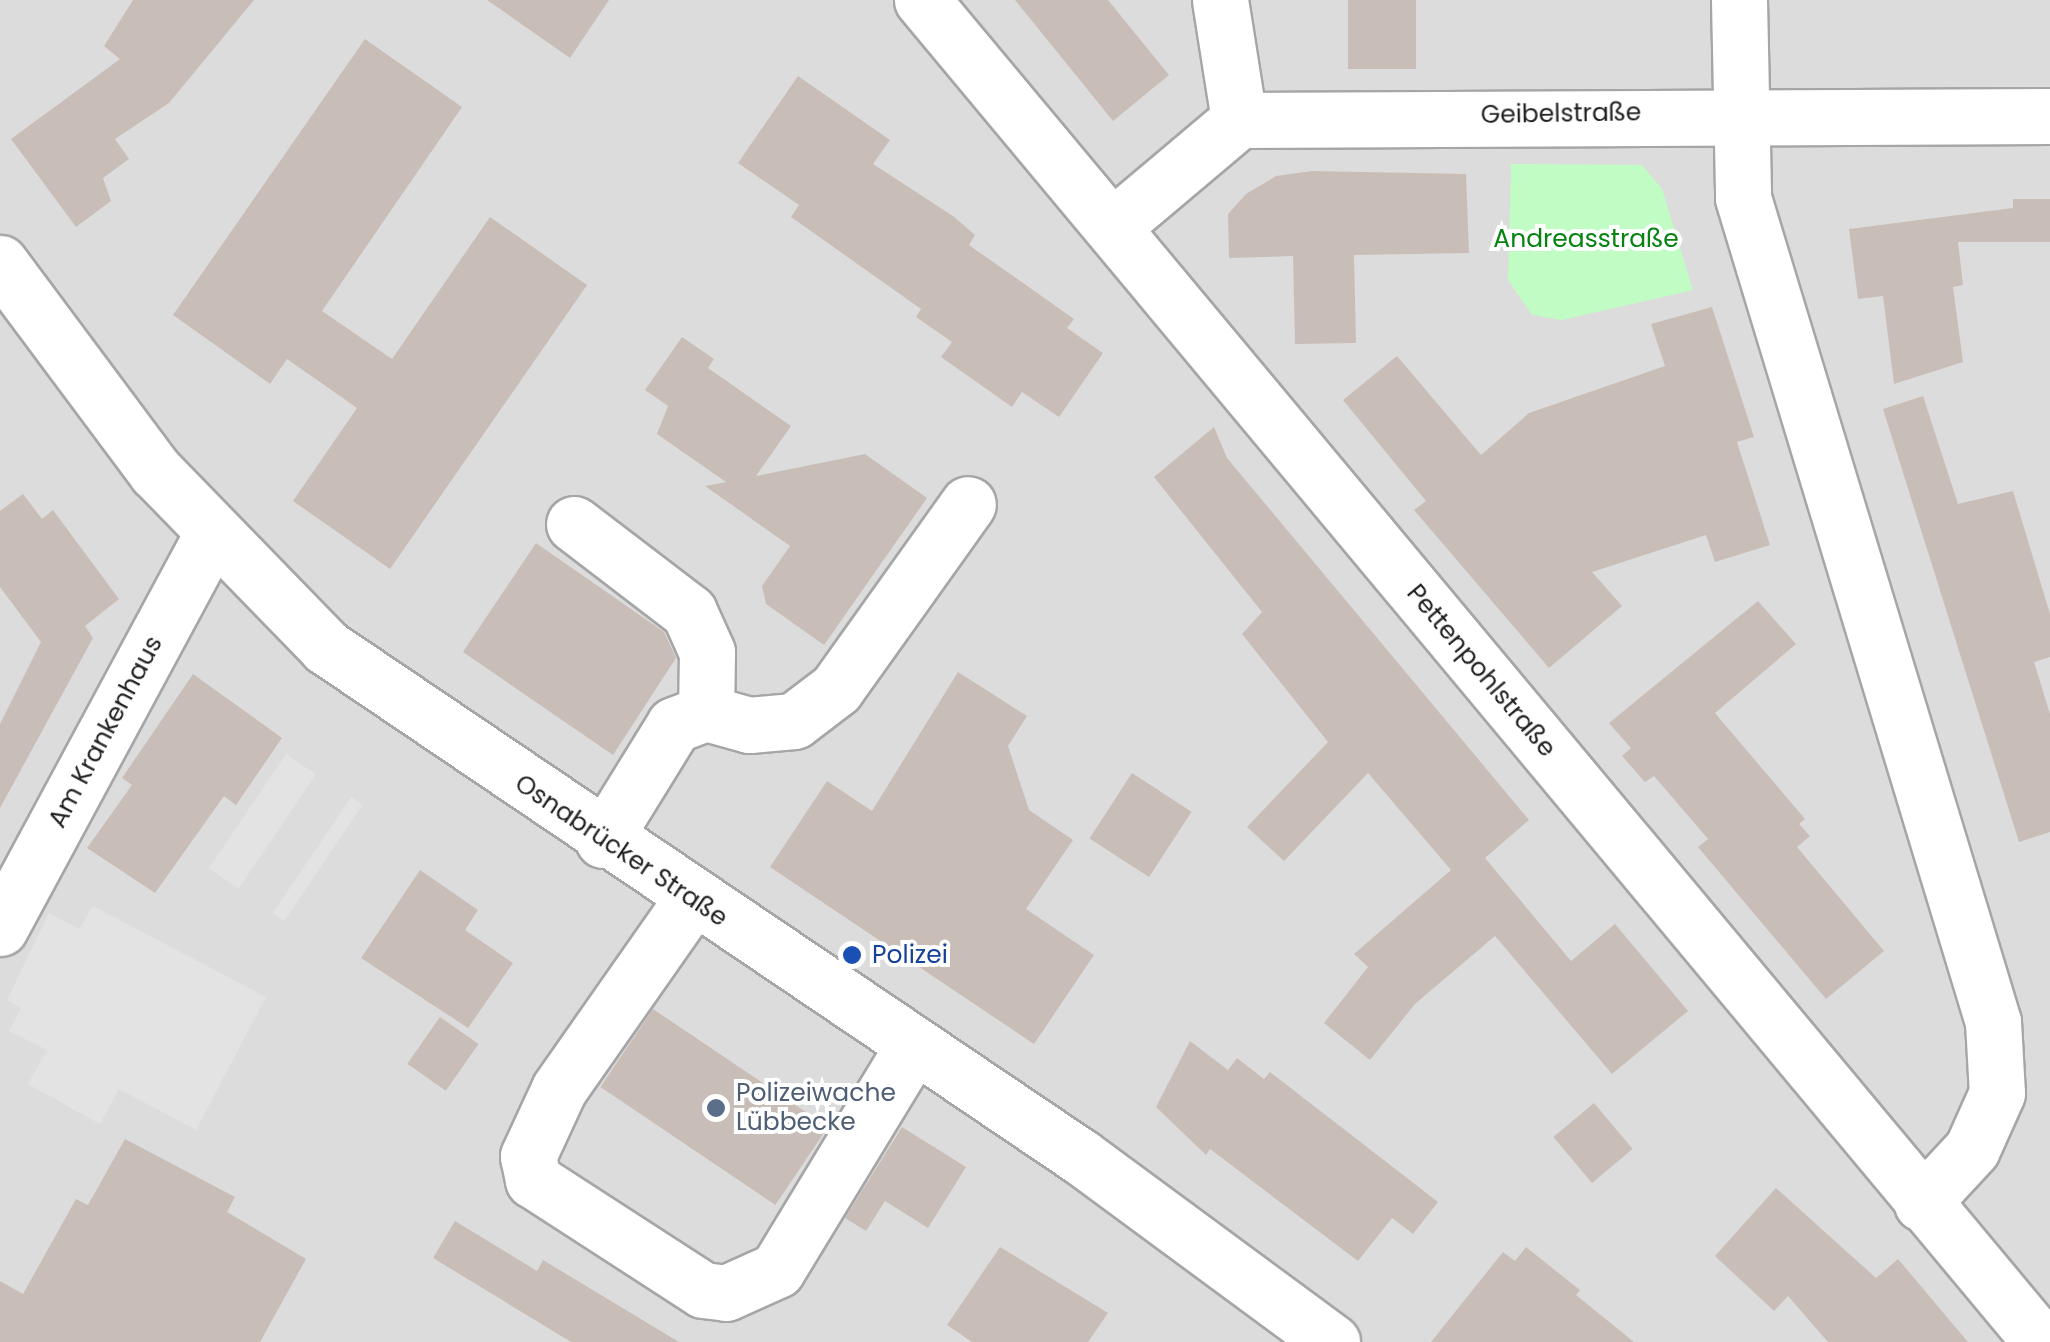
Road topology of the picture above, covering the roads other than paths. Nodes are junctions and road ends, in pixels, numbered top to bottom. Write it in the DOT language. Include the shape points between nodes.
graph roads {
  1 [pos="922,0"];
  2 [pos="1220,0"];
  3 [pos="1739,0"];
  4 [pos="1740,112"];
  5 [pos="2050,116"];
  6 [pos="1239,120"];
  7 [pos="1112,227"];
  8 [pos="0,263"];
  9 [pos="968,504"];
  10 [pos="574,524"];
  11 [pos="212,535"];
  12 [pos="706,712"];
  13 [pos="603,840"];
  14 [pos="692,899"];
  15 [pos="0,928"];
  16 [pos="914,1046"];
  17 [pos="1922,1203"];
  18 [pos="1332,1342"];
  19 [pos="2041,1342"];
  1 -- 7 [label="street, Pettenpohlstraße"];
  2 -- 6 [label="street"];
  3 -- 4 [label="street"];
  4 -- 5 [label="street, Geibelstraße"];
  4 -- 6 [label="street, Geibelstraße"];
  4 -- 17 [label="street" via="1743,198 1993,1022 1997,1093 1972,1150"];
  6 -- 7 [label="street"];
  7 -- 17 [label="street, Pettenpohlstraße"];
  8 -- 11 [label="street, Osnabrücker Straße"];
  9 -- 12 [label="street" via="836,689 794,721 750,725"];
  10 -- 12 [label="street" via="689,612 707,652"];
  11 -- 13 [label="street, Osnabrücker Straße" via="326,647"];
  11 -- 15 [label="street, Am Krankenhaus"];
  12 -- 13 [label="street" via="674,725"];
  13 -- 14 [label="street, Osnabrücker Straße"];
  14 -- 16 [label="street, Osnabrücker Straße"];
  14 -- 16 [label="street" via="559,1089 528,1156 534,1180 703,1290 726,1294 777,1270"];
  16 -- 18 [label="street, Osnabrücker Straße"];
  17 -- 19 [label="street, Pettenpohlstraße"];
}
